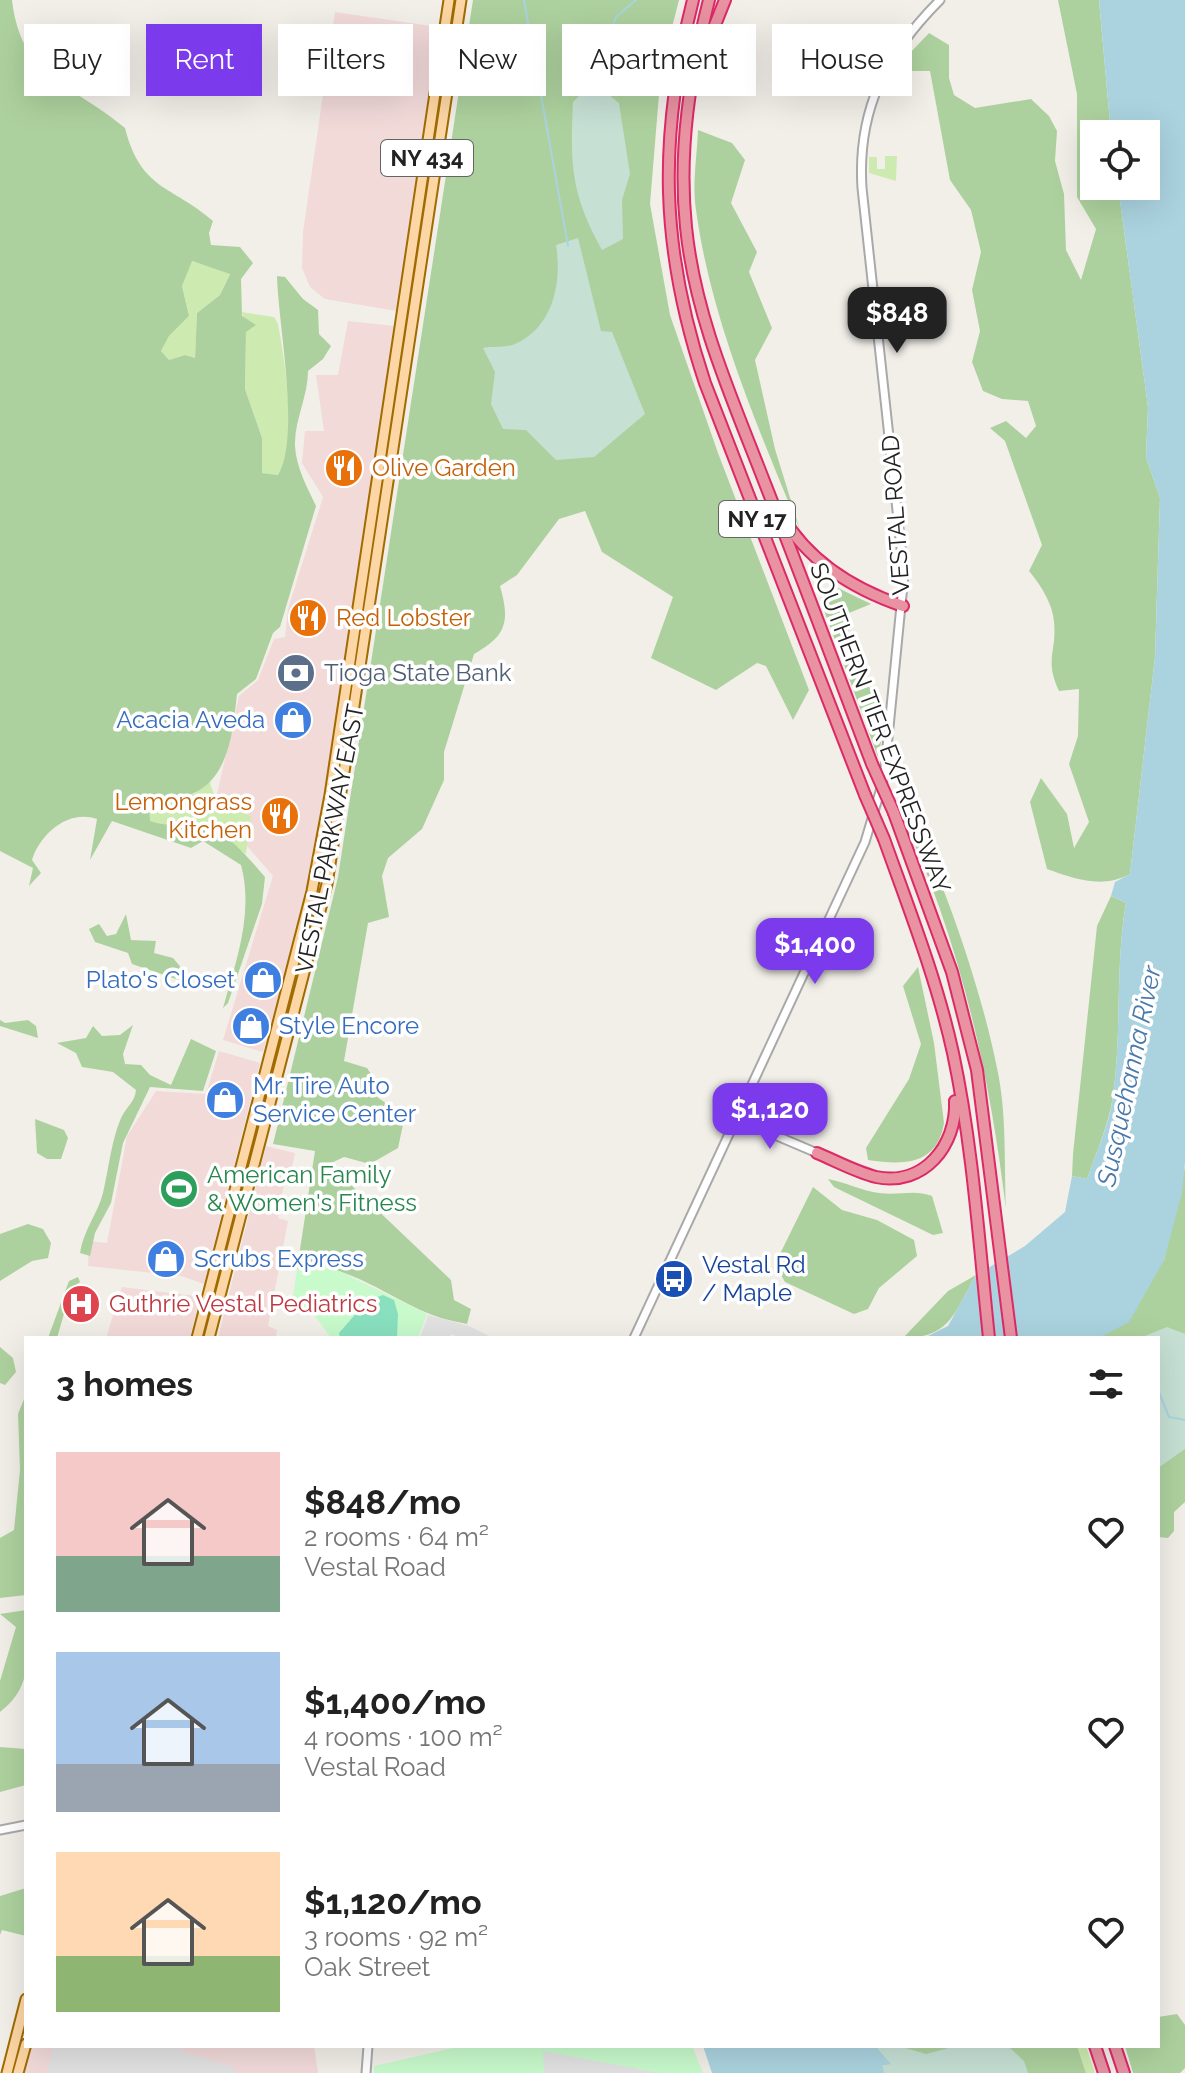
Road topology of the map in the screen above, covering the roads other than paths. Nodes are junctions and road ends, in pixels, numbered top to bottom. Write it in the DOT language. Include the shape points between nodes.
graph roads {
  1 [pos="449,0"];
  2 [pos="461,0"];
  3 [pos="691,0"];
  4 [pos="709,0"];
  5 [pos="725,0"];
  6 [pos="940,0"];
  7 [pos="687,109"];
  8 [pos="765,485"];
  9 [pos="903,606"];
  10 [pos="954,1055"];
  11 [pos="737,1119"];
  12 [pos="817,1153"];
  13 [pos="198,1336"];
  14 [pos="210,1336"];
  15 [pos="635,1336"];
  16 [pos="989,1336"];
  17 [pos="1011,1336"];
  18 [pos="24,1825"];
  19 [pos="0,1830"];
  20 [pos="24,2007"];
  21 [pos="25,2048"];
  22 [pos="368,2048"];
  23 [pos="1096,2048"];
  24 [pos="1116,2048"];
  25 [pos="7,2073"];
  26 [pos="18,2073"];
  27 [pos="366,2073"];
  28 [pos="1104,2073"];
  29 [pos="1124,2073"];
  1 -- 13 [label="main road, VESTAL PARKWAY EAST / NY 434" via="312,891"];
  2 -- 14 [label="main road, VESTAL PARKWAY EAST / NY 434" via="327,884"];
  3 -- 10 [label="highway, SOUTHERN TIER EXPRESSWAY / NY 17, bridge" via="670,117 666,185 683,314 884,839"];
  4 -- 7 [label="highway, SOUTHERN TIER EXPRESSWAY / NY 17"];
  5 -- 7 [label="highway"];
  6 -- 9 [label="street, VESTAL ROAD" via="885,66 870,100 861,149 900,522"];
  7 -- 8 [label="highway, SOUTHERN TIER EXPRESSWAY / NY 17" via="684,200 696,290"];
  8 -- 9 [label="highway" via="793,533 820,562 862,589"];
  8 -- 17 [label="highway, SOUTHERN TIER EXPRESSWAY / NY 17, bridge" via="952,972 981,1095"];
  9 -- 11 [label="street, VESTAL ROAD" via="877,806"];
  10 -- 12 [label="highway" via="954,1127 929,1165 906,1176 875,1176"];
  10 -- 16 [label="highway, SOUTHERN TIER EXPRESSWAY / NY 17"];
  11 -- 12 [label="street"];
  11 -- 15 [label="street, VESTAL ROAD"];
  18 -- 19 [label="street"];
  20 -- 25 [label="main road"];
  21 -- 26 [label="main road"];
  22 -- 27 [label="street"];
  23 -- 28 [label="highway"];
  24 -- 29 [label="highway"];
}
